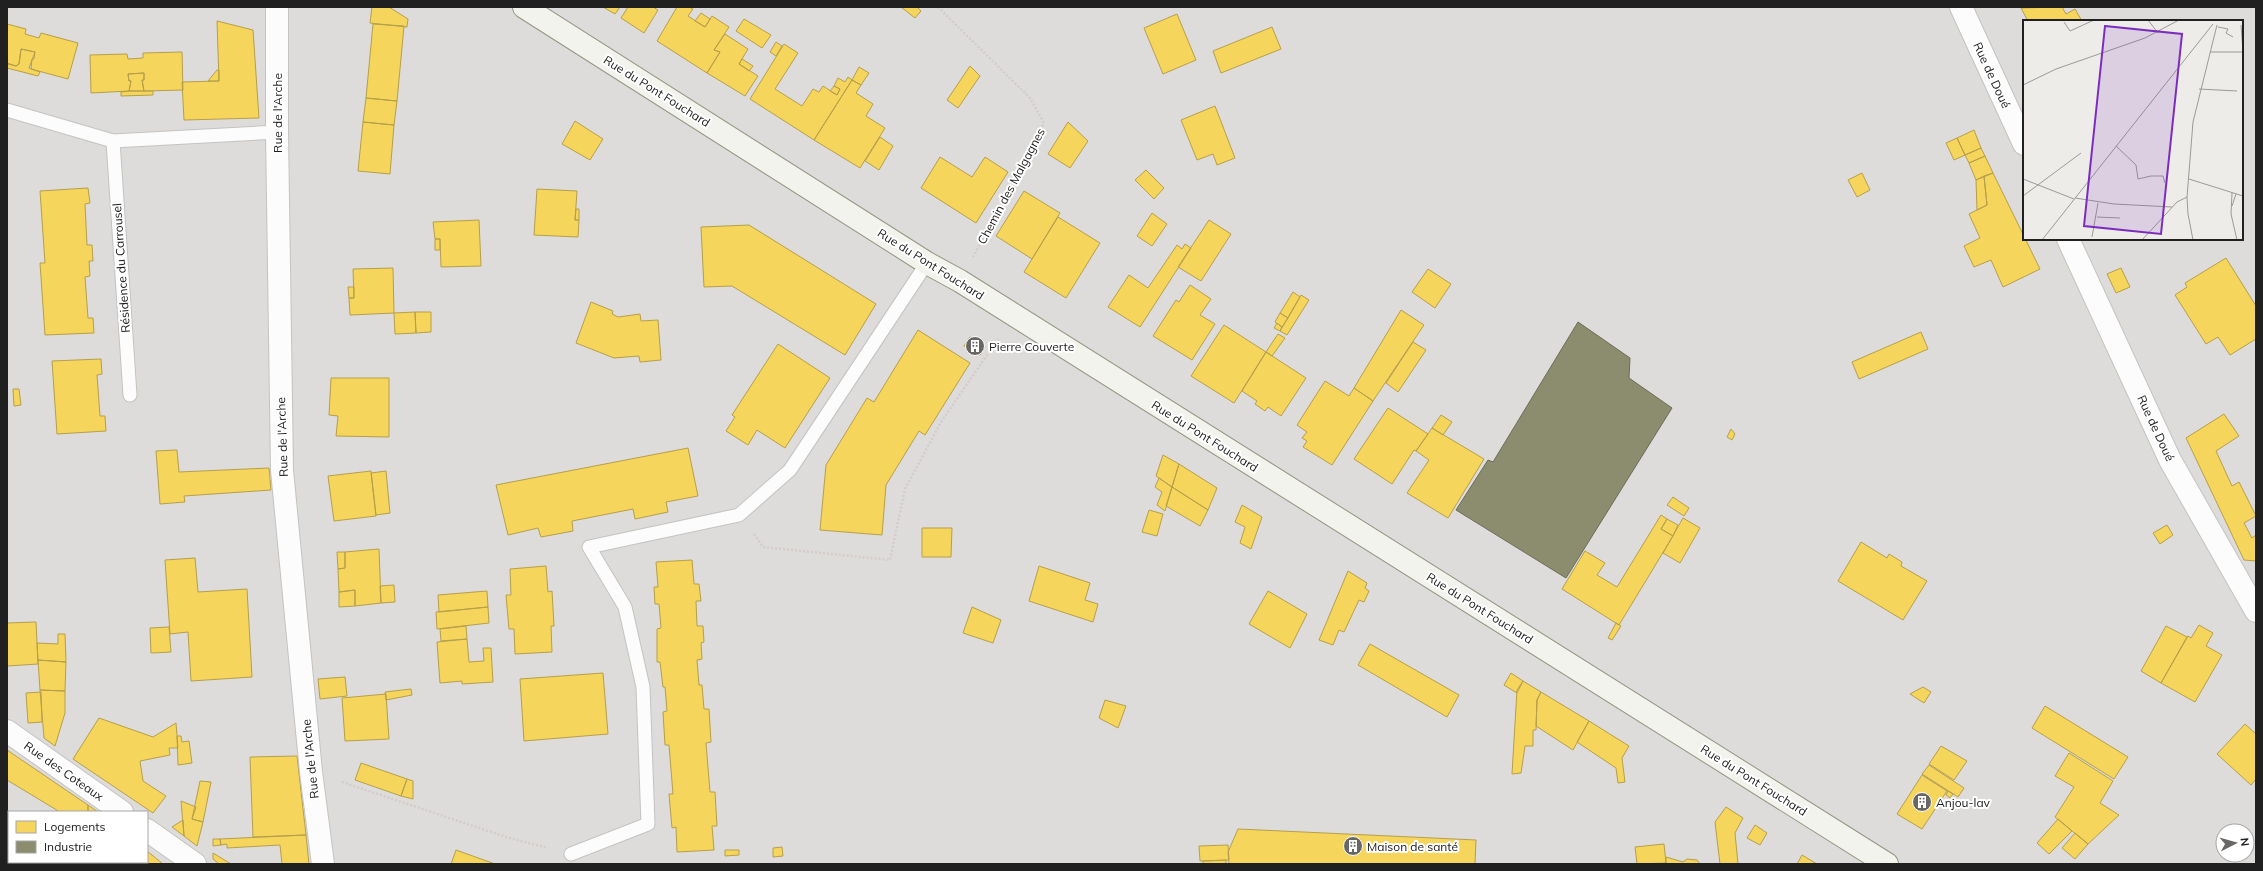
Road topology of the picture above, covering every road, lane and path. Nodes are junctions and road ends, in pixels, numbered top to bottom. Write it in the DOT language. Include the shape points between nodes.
graph roads {
  1 [pos="277,7"];
  2 [pos="524,7"];
  3 [pos="938,7"];
  4 [pos="1961,7"];
  5 [pos="7,110"];
  6 [pos="277,132"];
  7 [pos="113,141"];
  8 [pos="2023,142"];
  9 [pos="2068,240"];
  10 [pos="927,263"];
  11 [pos="960,281"];
  12 [pos="1014,315"];
  13 [pos="130,395"];
  14 [pos="739,515"];
  15 [pos="2253,600"];
  16 [pos="7,731"];
  17 [pos="311,772"];
  18 [pos="121,811"];
  19 [pos="148,831"];
  20 [pos="571,854"];
  21 [pos="195,864"];
  22 [pos="323,864"];
  23 [pos="1887,864"];
  1 -- 6 [label="street, Rue de l'Arche"];
  2 -- 10 [label="main road, Rue du Pont Fouchard"];
  3 -- 11 [label="path, Chemin des Malgagnes" via="1030,98 1044,123"];
  4 -- 8 [label="street, Rue de Doué"];
  5 -- 7 [label="lane"];
  6 -- 7 [label="lane"];
  6 -- 17 [label="street, Rue de l'Arche" via="282,470"];
  7 -- 13 [label="lane, Résidence du Carrousel"];
  9 -- 15 [label="street, Rue de Doué" via="2170,460"];
  10 -- 11 [label="main road, Rue du Pont Fouchard"];
  10 -- 14 [label="lane" via="790,470"];
  11 -- 12 [label="main road, Rue du Pont Fouchard"];
  12 -- 14 [label="path" via="941,422 904,489 890,560 764,547"];
  12 -- 23 [label="main road, Rue du Pont Fouchard"];
  14 -- 20 [label="lane" via="589,547 625,608 643,687 648,824"];
  16 -- 18 [label="street, Rue des Coteaux"];
  17 -- 20 [label="path" via="506,837"];
  17 -- 22 [label="street, Rue de l'Arche"];
  19 -- 21 [label="street"];
}
